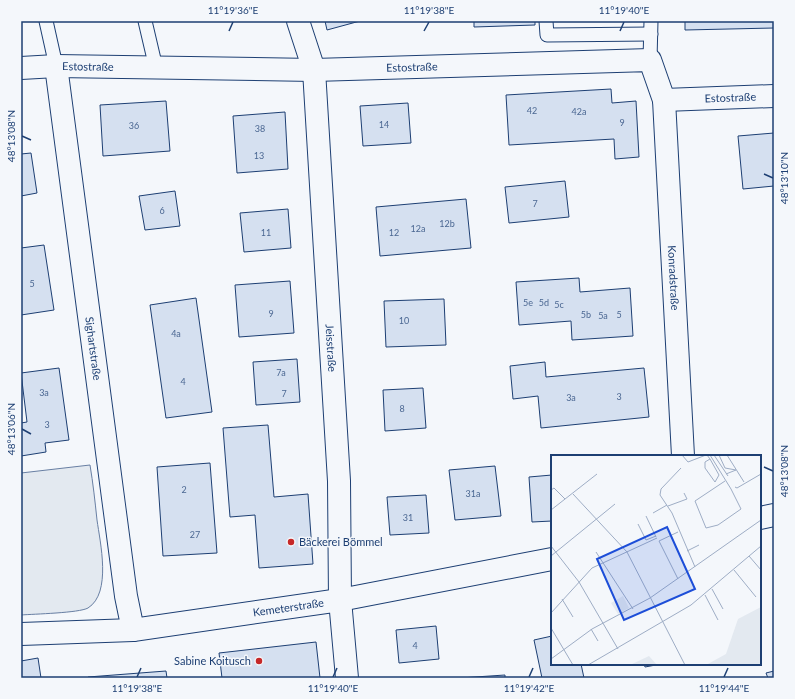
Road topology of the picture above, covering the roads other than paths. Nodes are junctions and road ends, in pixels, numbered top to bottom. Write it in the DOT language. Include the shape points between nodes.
graph roads {
  1 [pos="46,21"];
  2 [pos="145,21"];
  3 [pos="298,21"];
  4 [pos="546,21"];
  5 [pos="651,21"];
  6 [pos="652,34"];
  7 [pos="650,60"];
  8 [pos="56,66"];
  9 [pos="21,68"];
  10 [pos="156,68"];
  11 [pos="314,70"];
  12 [pos="774,96"];
  13 [pos="664,100"];
  14 [pos="683,455"];
  15 [pos="774,515"];
  16 [pos="761,518"];
  17 [pos="551,559"];
  18 [pos="340,600"];
  19 [pos="133,630"];
  20 [pos="21,634"];
  21 [pos="347,678"];
  1 -- 8 [label="lane"];
  2 -- 10 [label="lane"];
  3 -- 11 [label="street, Jeisstraße"];
  4 -- 6 [label="lane" via="546,36"];
  5 -- 6 [label="lane"];
  6 -- 7 [label="lane"];
  7 -- 11 [label="street, Estostraße"];
  7 -- 13 [label="street"];
  8 -- 9 [label="street, Estostraße"];
  8 -- 10 [label="street, Estostraße"];
  8 -- 19 [label="street, Sighartstraße" via="126,596"];
  10 -- 11 [label="street, Estostraße"];
  11 -- 18 [label="street, Jeisstraße" via="339,481"];
  12 -- 13 [label="street, Estostraße"];
  13 -- 14 [label="street, Konradstraße"];
  15 -- 16 [label="street"];
  17 -- 18 [label="street, Kemeterstraße"];
  18 -- 19 [label="street, Kemeterstraße"];
  18 -- 21 [label="street, Jeisstraße"];
  19 -- 20 [label="street, Kemeterstraße"];
}
